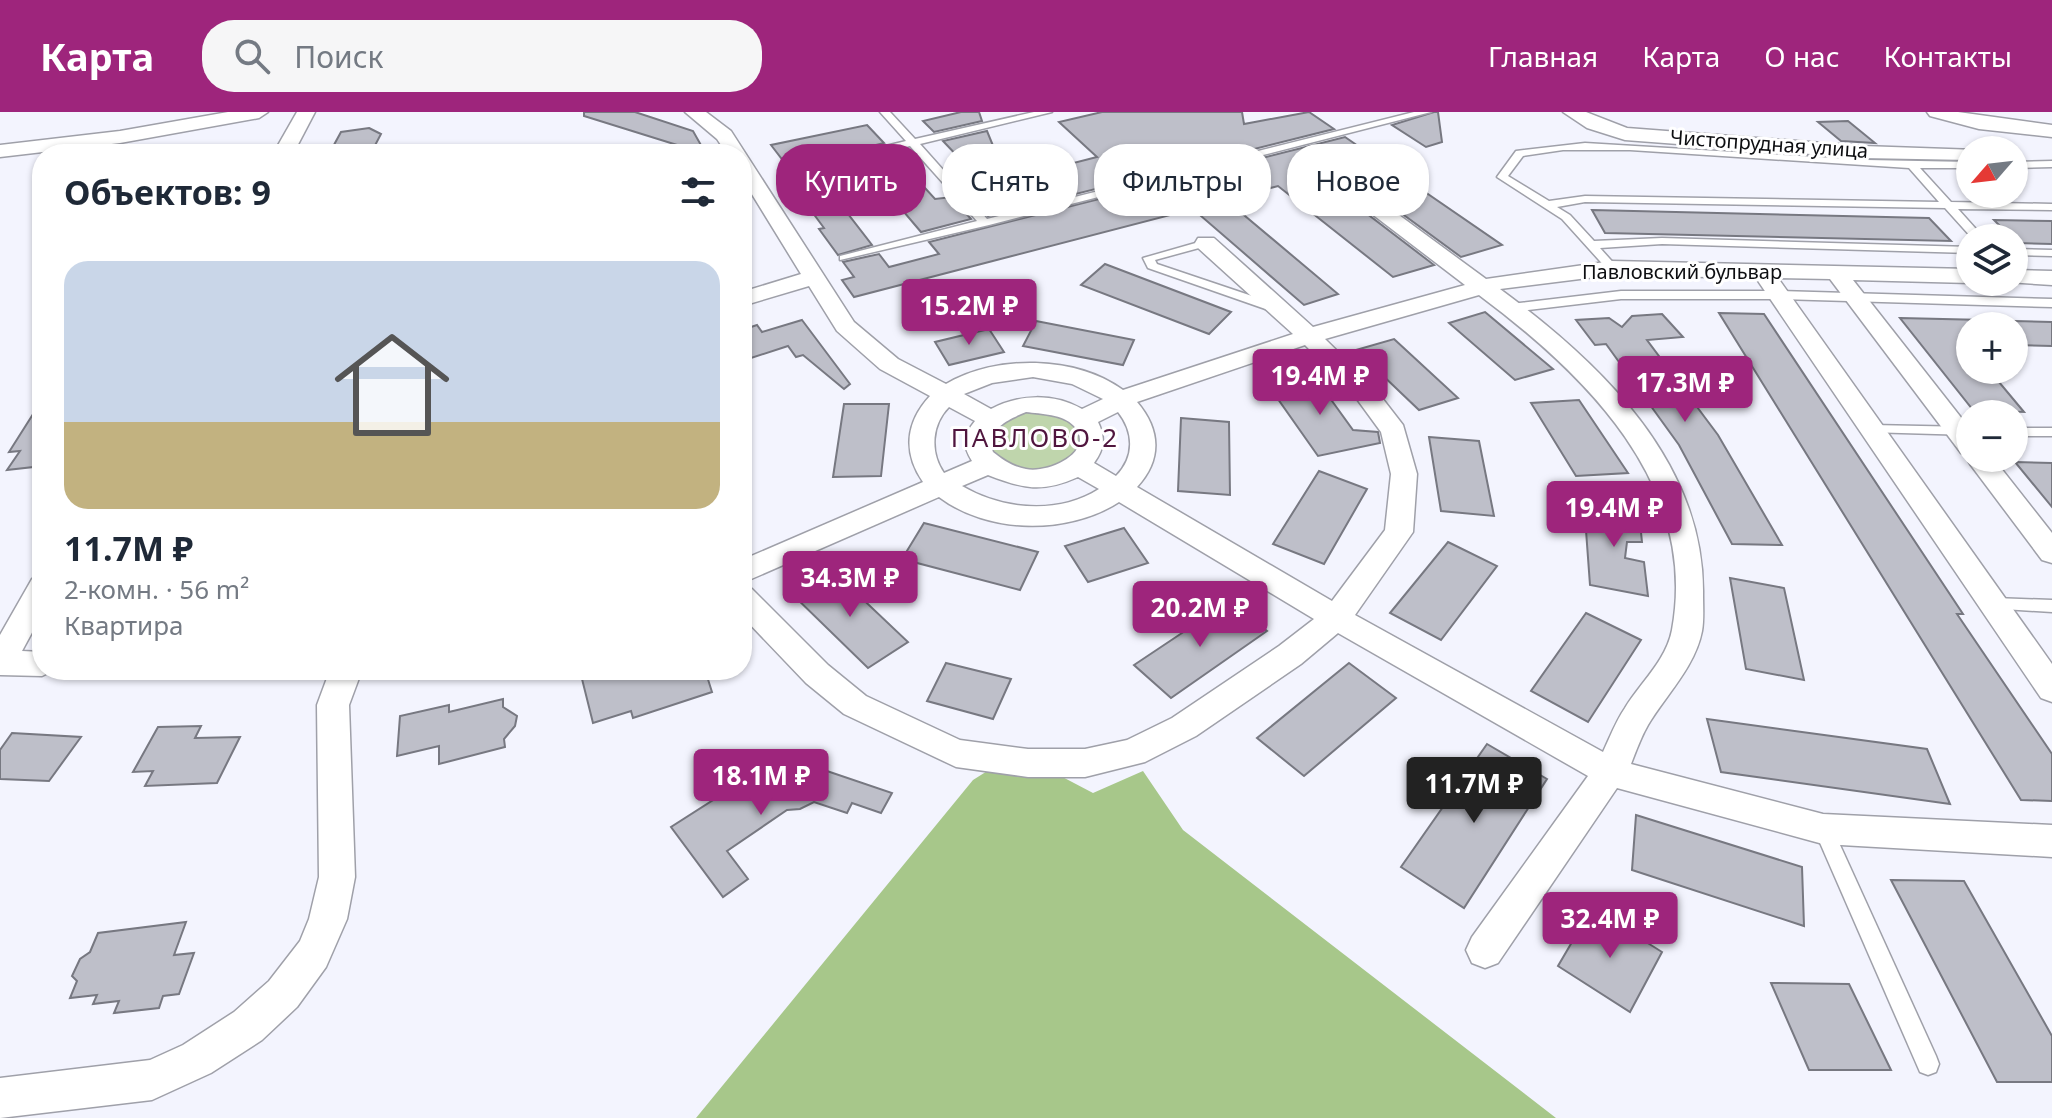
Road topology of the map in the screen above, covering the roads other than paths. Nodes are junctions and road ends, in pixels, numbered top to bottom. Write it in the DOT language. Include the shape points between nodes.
graph roads {
  1 [pos="259,112"];
  2 [pos="306,112"];
  3 [pos="694,112"];
  4 [pos="885,112"];
  5 [pos="1047,112"];
  6 [pos="1426,112"];
  7 [pos="1572,112"];
  8 [pos="1936,112"];
  9 [pos="2052,131"];
  10 [pos="2052,140"];
  11 [pos="914,142"];
  12 [pos="60,144"];
  13 [pos="288,144"];
  14 [pos="730,144"];
  15 [pos="905,144"];
  16 [pos="2028,146"];
  17 [pos="32,147"];
  18 [pos="0,151"];
  19 [pos="1956,154"];
  20 [pos="2052,164"];
  21 [pos="1956,165"];
  22 [pos="2028,165"];
  23 [pos="1913,166"];
  24 [pos="752,178"];
  25 [pos="1949,203"];
  26 [pos="1547,205"];
  27 [pos="2052,207"];
  28 [pos="1388,216"];
  29 [pos="985,223"];
  30 [pos="1966,224"];
  31 [pos="1206,243"];
  32 [pos="1592,245"];
  33 [pos="1956,250"];
  34 [pos="2028,252"];
  35 [pos="2052,253"];
  36 [pos="844,258"];
  37 [pos="1612,268"];
  38 [pos="1762,271"];
  39 [pos="1837,274"];
  40 [pos="1956,276"];
  41 [pos="814,277"];
  42 [pos="2028,277"];
  43 [pos="2052,278"];
  44 [pos="1481,285"];
  45 [pos="1780,295"];
  46 [pos="752,296"];
  47 [pos="1856,298"];
  48 [pos="2052,303"];
  49 [pos="1511,308"];
  50 [pos="1280,309"];
  51 [pos="1309,336"];
  52 [pos="946,396"];
  53 [pos="1121,399"];
  54 [pos="989,418"];
  55 [pos="1082,419"];
  56 [pos="1956,423"];
  57 [pos="1872,429"];
  58 [pos="2028,432"];
  59 [pos="2052,432"];
  60 [pos="1956,435"];
  61 [pos="989,464"];
  62 [pos="1080,466"];
  63 [pos="1990,472"];
  64 [pos="939,485"];
  65 [pos="1120,489"];
  66 [pos="2052,553"];
  67 [pos="752,568"];
  68 [pos="1994,604"];
  69 [pos="32,605"];
  70 [pos="2052,606"];
  71 [pos="752,607"];
  72 [pos="1336,618"];
  73 [pos="0,663"];
  74 [pos="32,664"];
  75 [pos="342,680"];
  76 [pos="2052,689"];
  77 [pos="1610,772"];
  78 [pos="1823,829"];
  79 [pos="2052,841"];
  80 [pos="1485,950"];
  81 [pos="1928,1064"];
  82 [pos="0,1099"];
  1 -- 12 [label="street"];
  2 -- 13 [label="street"];
  3 -- 14 [label="street"];
  4 -- 11 [label="lane"];
  5 -- 11 [label="lane"];
  6 -- 29 [label="lane"];
  7 -- 19 [label="street, Чистопрудная улица" via="1625,134"];
  8 -- 9 [label="street"];
  10 -- 16 [label="street"];
  11 -- 15 [label="lane"];
  11 -- 29 [label="lane"];
  17 -- 18 [label="street"];
  20 -- 22 [label="lane"];
  21 -- 23 [label="lane"];
  23 -- 25 [label="lane"];
  23 -- 26 [label="lane" via="1625,147 1520,153 1502,177"];
  24 -- 41 [label="street"];
  25 -- 26 [label="lane" via="1585,199"];
  25 -- 27 [label="lane"];
  25 -- 30 [label="lane"];
  26 -- 32 [label="lane"];
  28 -- 44 [label="street"];
  29 -- 36 [label="lane"];
  31 -- 50 [label="street"];
  31 -- 50 [label="lane" via="1149,258 1152,266"];
  32 -- 33 [label="lane" via="1662,241"];
  32 -- 37 [label="lane"];
  34 -- 35 [label="lane"];
  37 -- 38 [label="street, Павловский бульвар"];
  37 -- 44 [label="street, Павловский бульвар"];
  38 -- 39 [label="street, Павловский бульвар"];
  38 -- 45 [label="street"];
  39 -- 40 [label="street, Павловский бульвар"];
  39 -- 47 [label="street"];
  41 -- 46 [label="street"];
  41 -- 52 [label="street" via="845,326 889,364"];
  42 -- 43 [label="street"];
  44 -- 49 [label="street"];
  44 -- 51 [label="street, Павловский бульвар"];
  45 -- 47 [label="lane"];
  45 -- 49 [label="lane" via="1621,295"];
  45 -- 57 [label="street"];
  47 -- 48 [label="lane"];
  47 -- 56 [label="street"];
  49 -- 77 [label="street" via="1579,365 1647,448 1676,508 1689,566 1687,632"];
  50 -- 51 [label="street"];
  51 -- 53 [label="street, Павловский бульвар"];
  51 -- 72 [label="street" via="1363,390 1394,431 1404,474 1399,532"];
  52 -- 53 [label="street" via="986,377 1033,370 1096,383"];
  52 -- 54 [label="street"];
  52 -- 64 [label="street" via="928,416 920,439 924,463"];
  53 -- 55 [label="street, Павловский бульвар"];
  53 -- 65 [label="street" via="1139,424 1143,452 1136,471"];
  54 -- 55 [label="street" via="1025,404 1046,404"];
  54 -- 61 [label="street" via="978,441"];
  55 -- 62 [label="street" via="1094,442"];
  57 -- 60 [label="lane"];
  57 -- 68 [label="street"];
  58 -- 59 [label="lane"];
  61 -- 62 [label="street" via="1005,473 1045,479"];
  61 -- 64 [label="street"];
  62 -- 65 [label="street"];
  63 -- 66 [label="street"];
  64 -- 65 [label="street" via="969,504 1008,515 1051,516 1090,506"];
  64 -- 67 [label="street"];
  65 -- 72 [label="street"];
  68 -- 70 [label="lane"];
  68 -- 76 [label="street"];
  69 -- 73 [label="street"];
  71 -- 72 [label="street" via="855,705 956,753 1028,763 1085,763 1133,752 1184,727"];
  72 -- 77 [label="street"];
  73 -- 74 [label="street"];
  75 -- 82 [label="street" via="333,705 337,877 313,954 283,994 248,1026 152,1080"];
  77 -- 78 [label="street"];
  77 -- 80 [label="street"];
  78 -- 79 [label="street"];
  78 -- 81 [label="lane"];
}
